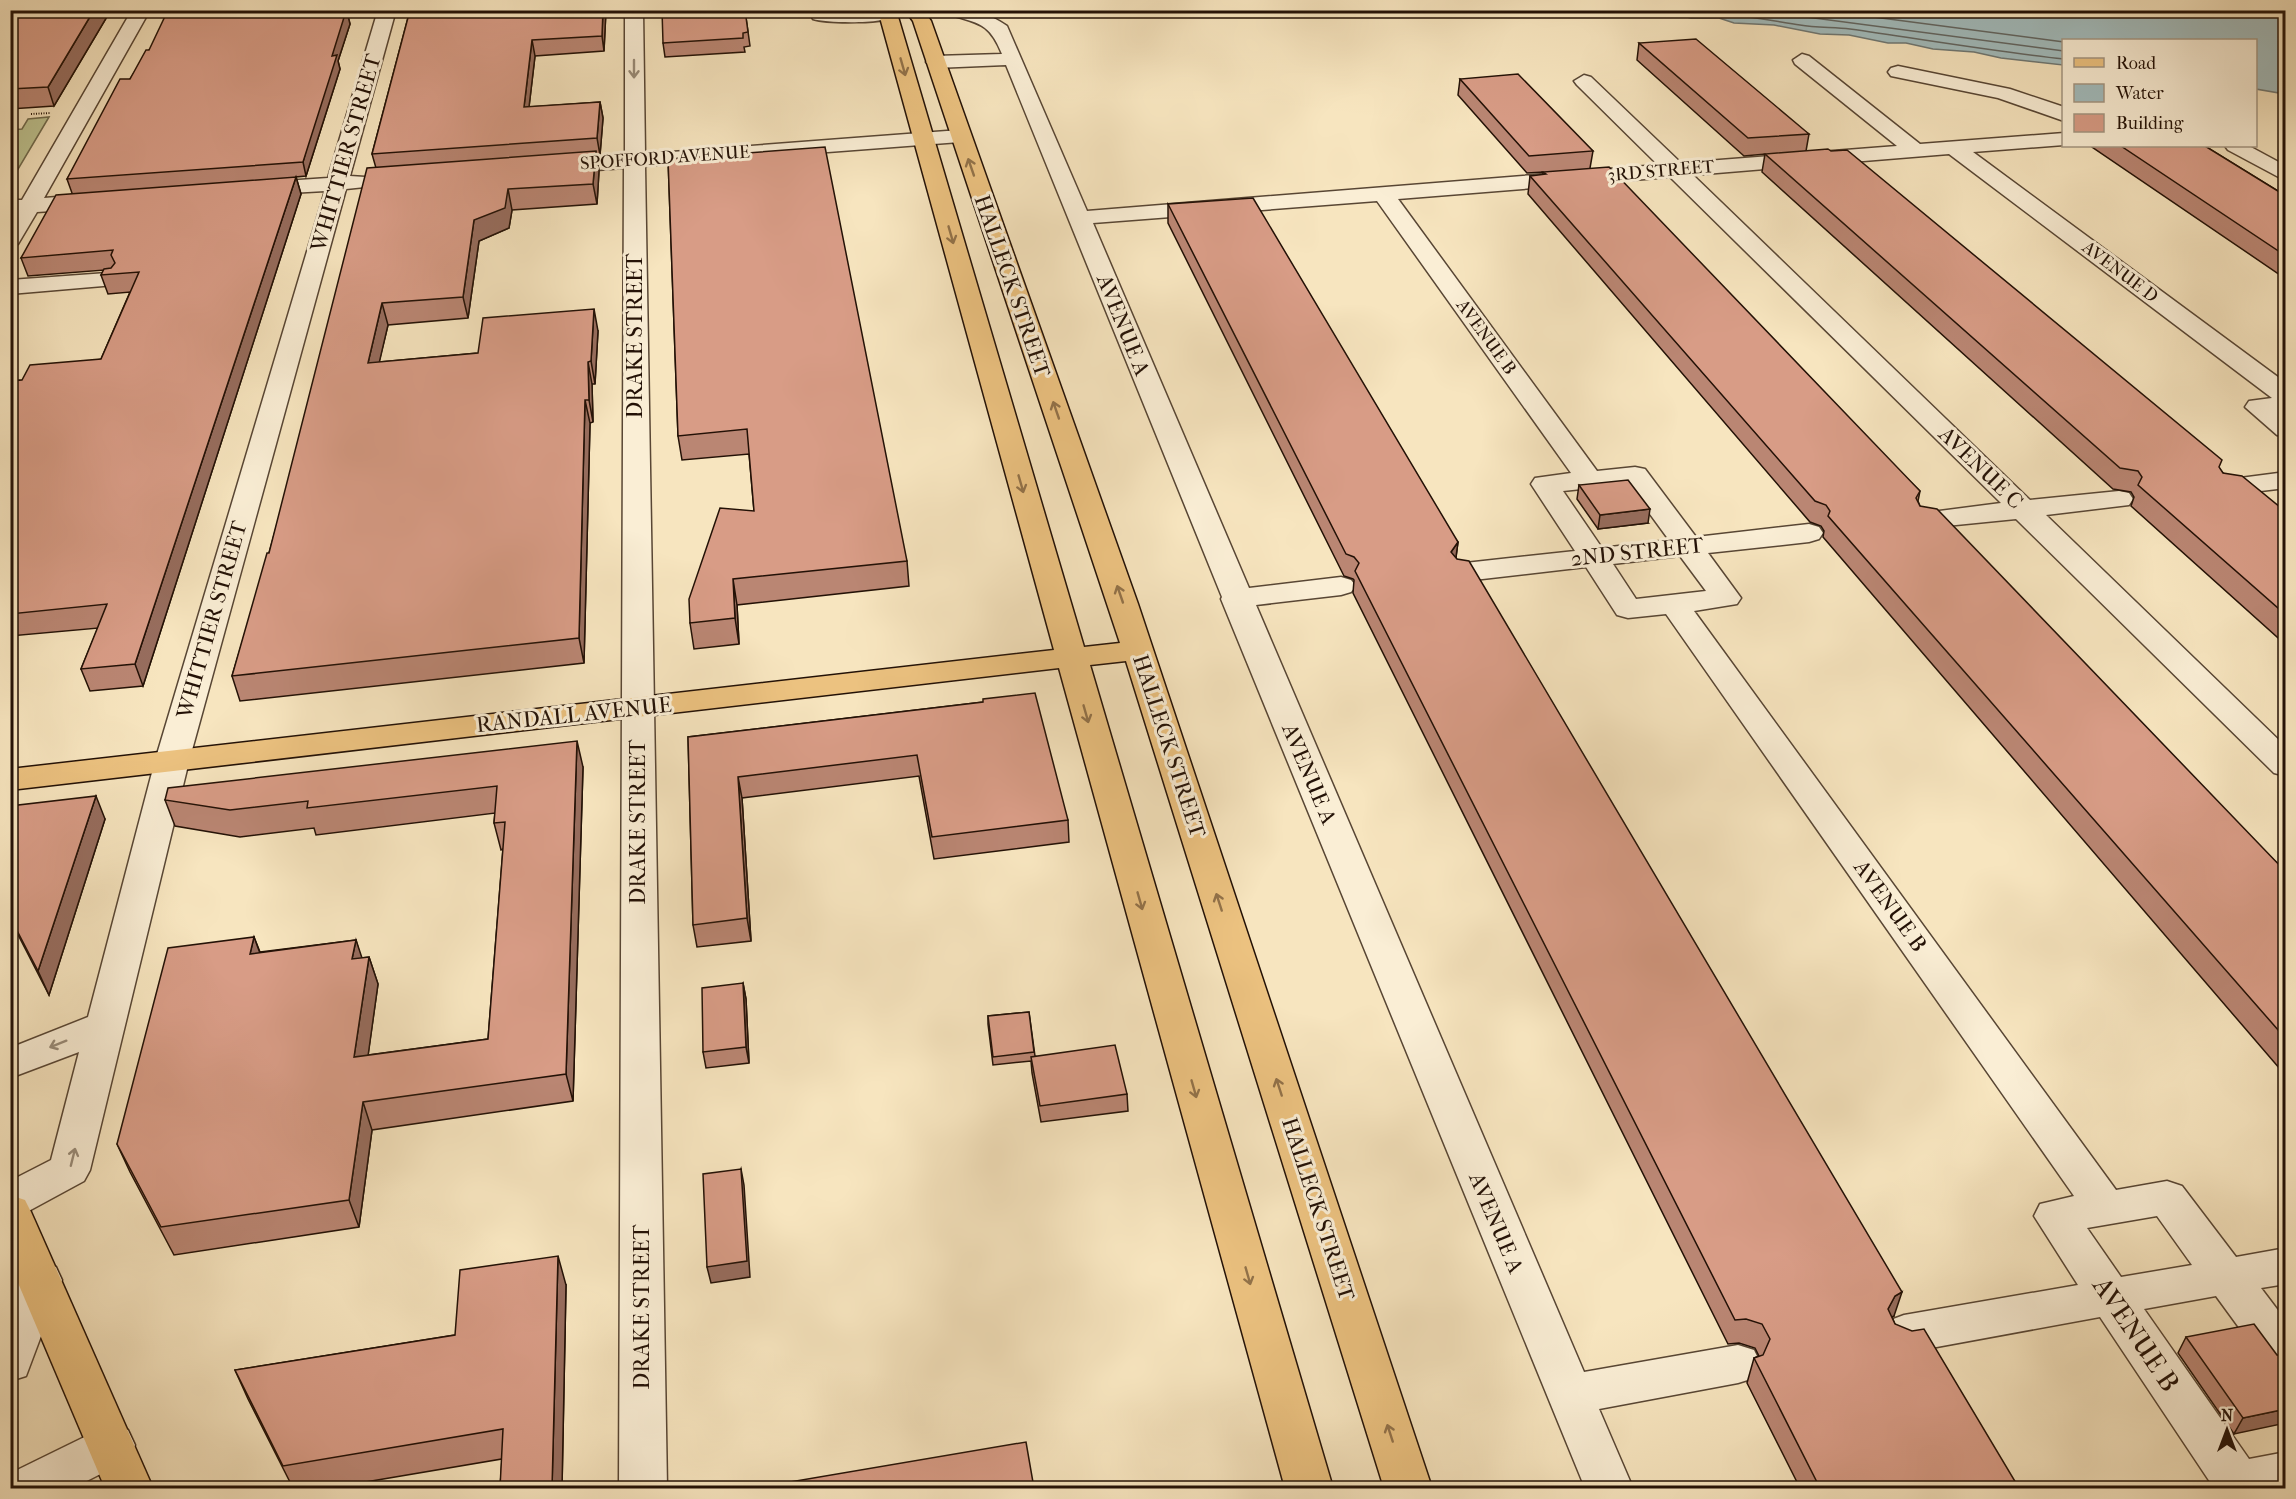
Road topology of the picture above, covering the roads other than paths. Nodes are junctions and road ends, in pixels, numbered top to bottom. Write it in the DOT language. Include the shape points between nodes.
graph roads {
  1 [pos="141,10"];
  2 [pos="387,10"];
  3 [pos="634,10"];
  4 [pos="817,10"];
  5 [pos="914,10"];
  6 [pos="954,10"];
  7 [pos="888,12"];
  8 [pos="1013,59"];
  9 [pos="1802,60"];
  10 [pos="935,62"];
  11 [pos="1898,72"];
  12 [pos="1584,81"];
  13 [pos="2062,114"];
  14 [pos="960,136"];
  15 [pos="924,139"];
  16 [pos="2062,139"];
  17 [pos="2257,142"];
  18 [pos="2237,147"];
  19 [pos="2276,147"];
  20 [pos="1954,148"];
  21 [pos="1917,151"];
  22 [pos="635,161"];
  23 [pos="540,168"];
  24 [pos="1676,170"];
  25 [pos="2286,175"];
  26 [pos="373,180"];
  27 [pos="337,183"];
  28 [pos="231,191"];
  29 [pos="1383,194"];
  30 [pos="112,200"];
  31 [pos="20,207"];
  32 [pos="1079,218"];
  33 [pos="10,239"];
  34 [pos="107,280"];
  35 [pos="10,287"];
  36 [pos="2286,396"];
  37 [pos="2286,404"];
  38 [pos="2286,429"];
  39 [pos="1590,480"];
  40 [pos="2286,480"];
  41 [pos="2227,487"];
  42 [pos="2119,499"];
  43 [pos="2023,510"];
  44 [pos="1926,520"];
  45 [pos="1809,533"];
  46 [pos="1687,546"];
  47 [pos="1593,557"];
  48 [pos="1465,572"];
  49 [pos="1341,586"];
  50 [pos="1236,599"];
  51 [pos="1674,604"];
  52 [pos="1138,650"];
  53 [pos="1070,657"];
  54 [pos="637,708"];
  55 [pos="172,761"];
  56 [pos="2286,766"];
  57 [pos="10,780"];
  58 [pos="106,1025"];
  59 [pos="10,1064"];
  60 [pos="10,1201"];
  61 [pos="2106,1208"];
  62 [pos="10,1212"];
  63 [pos="2286,1266"];
  64 [pos="2226,1276"];
  65 [pos="40,1280"];
  66 [pos="2111,1297"];
  67 [pos="1904,1334"];
  68 [pos="2286,1356"];
  69 [pos="10,1362"];
  70 [pos="1738,1364"];
  71 [pos="1568,1395"];
  72 [pos="111,1444"];
  73 [pos="2286,1473"];
  74 [pos="28,1488"];
  75 [pos="129,1488"];
  76 [pos="643,1488"];
  77 [pos="1309,1488"];
  78 [pos="1408,1488"];
  79 [pos="1609,1488"];
  1 -- 31 [label="street"];
  2 -- 27 [label="street, WHITTIER STREET"];
  3 -- 22 [label="street, DRAKE STREET, one-way"];
  4 -- 7 [label="street" via="822,16"];
  5 -- 10 [label="main road, HALLECK STREET" via="922,21"];
  6 -- 8 [label="street, AVENUE A" via="997,26"];
  7 -- 15 [label="main road, HALLECK STREET, one-way"];
  8 -- 10 [label="street"];
  8 -- 32 [label="street, AVENUE A"];
  9 -- 21 [label="street"];
  10 -- 14 [label="main road, HALLECK STREET"];
  11 -- 13 [label="street" via="1976,87"];
  12 -- 24 [label="street, AVENUE C"];
  14 -- 15 [label="street, SPOFFORD AVENUE"];
  52 -- 14 [label="main road, HALLECK STREET, one-way"];
  15 -- 22 [label="street, SPOFFORD AVENUE"];
  15 -- 53 [label="main road, HALLECK STREET, one-way"];
  16 -- 20 [label="street, 3RD STREET"];
  17 -- 19 [label="street"];
  18 -- 25 [label="street"];
  20 -- 21 [label="street, 3RD STREET"];
  20 -- 36 [label="street, AVENUE D"];
  21 -- 24 [label="street, 3RD STREET"];
  22 -- 23 [label="street, SPOFFORD AVENUE"];
  22 -- 54 [label="street, DRAKE STREET"];
  24 -- 29 [label="street, 3RD STREET"];
  24 -- 43 [label="street, AVENUE C"];
  26 -- 27 [label="street"];
  27 -- 28 [label="street"];
  27 -- 55 [label="street, WHITTIER STREET"];
  29 -- 32 [label="street, 3RD STREET"];
  29 -- 39 [label="street, AVENUE B"];
  30 -- 31 [label="street"];
  31 -- 33 [label="street"];
  32 -- 50 [label="street, AVENUE A"];
  34 -- 35 [label="street"];
  37 -- 38 [label="street" via="2258,407"];
  39 -- 46 [label="street" via="1635,476"];
  39 -- 47 [label="street" via="1545,484"];
  40 -- 41 [label="street"];
  42 -- 43 [label="street"];
  43 -- 44 [label="street"];
  43 -- 56 [label="street, AVENUE C"];
  45 -- 46 [label="street, 2ND STREET"];
  46 -- 47 [label="street, 2ND STREET"];
  46 -- 51 [label="street" via="1726,598"];
  47 -- 48 [label="street, 2ND STREET"];
  47 -- 51 [label="street" via="1628,609"];
  49 -- 50 [label="street"];
  50 -- 71 [label="street, AVENUE A"];
  51 -- 61 [label="street, AVENUE B"];
  52 -- 53 [label="main road, RANDALL AVENUE"];
  78 -- 52 [label="main road, HALLECK STREET, one-way"];
  53 -- 54 [label="main road, RANDALL AVENUE"];
  53 -- 77 [label="main road, HALLECK STREET, one-way"];
  54 -- 55 [label="main road, RANDALL AVENUE"];
  54 -- 76 [label="street, DRAKE STREET"];
  55 -- 57 [label="main road, RANDALL AVENUE"];
  55 -- 58 [label="street, WHITTIER STREET"];
  58 -- 59 [label="street, one-way"];
  60 -- 58 [label="street, WHITTIER STREET, one-way" via="69,1170"];
  61 -- 64 [label="street, AVENUE B" via="2167,1198"];
  61 -- 66 [label="street, AVENUE B" via="2055,1216"];
  62 -- 65 [label="main road"];
  63 -- 64 [label="street"];
  64 -- 66 [label="street"];
  64 -- 68 [label="street, AVENUE B"];
  65 -- 69 [label="street"];
  65 -- 72 [label="main road"];
  66 -- 67 [label="street"];
  66 -- 73 [label="street, AVENUE B" via="2238,1483"];
  70 -- 71 [label="street"];
  71 -- 79 [label="street, AVENUE A"];
  72 -- 74 [label="street"];
  72 -- 75 [label="main road"];
}
